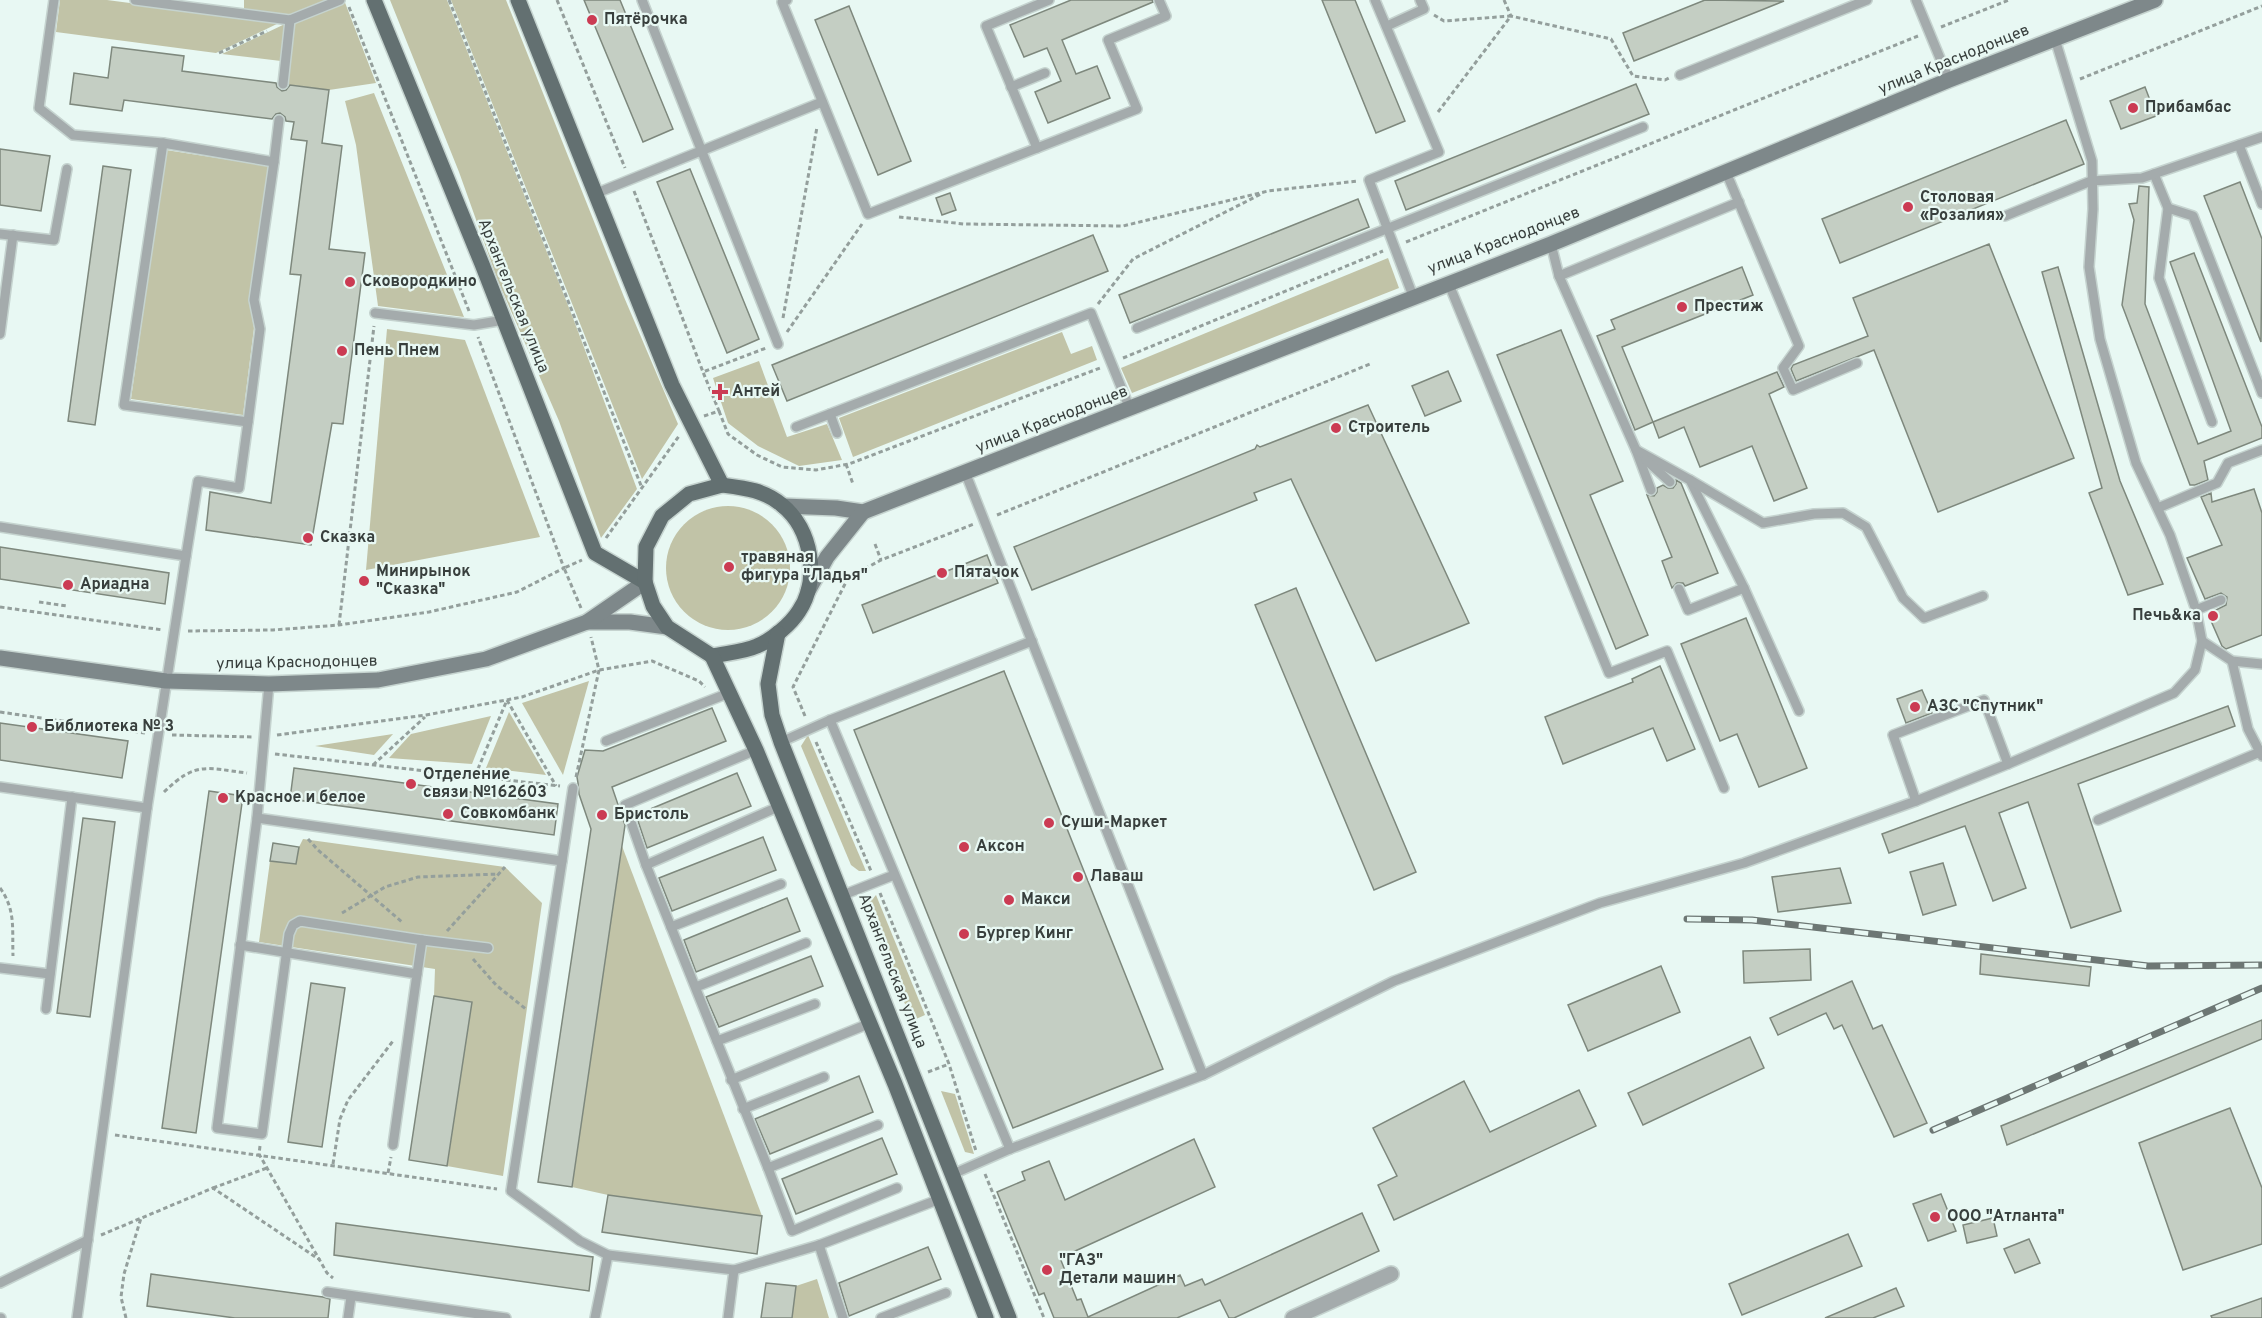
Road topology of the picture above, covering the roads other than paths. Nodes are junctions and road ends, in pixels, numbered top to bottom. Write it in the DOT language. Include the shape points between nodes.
graph roads {
  1 [pos="54,0"];
  2 [pos="135,0"];
  3 [pos="340,0"];
  4 [pos="374,0"];
  5 [pos="519,0"];
  6 [pos="642,0"];
  7 [pos="787,0"];
  8 [pos="1049,0"];
  9 [pos="1159,0"];
  10 [pos="1375,0"];
  11 [pos="1867,0"];
  12 [pos="1916,0"];
  13 [pos="2155,0"];
  14 [pos="1422,5"];
  15 [pos="290,20"];
  16 [pos="1387,26"];
  17 [pos="2055,39"];
  18 [pos="1045,73"];
  19 [pos="1680,75"];
  20 [pos="1949,80"];
  21 [pos="283,84"];
  22 [pos="1011,87"];
  23 [pos="822,102"];
  24 [pos="279,120"];
  25 [pos="1643,127"];
  26 [pos="2262,137"];
  27 [pos="163,143"];
  28 [pos="2239,145"];
  29 [pos="1037,147"];
  30 [pos="702,150"];
  31 [pos="274,162"];
  32 [pos="67,169"];
  33 [pos="1726,172"];
  34 [pos="2154,174"];
  35 [pos="2091,181"];
  36 [pos="597,193"];
  37 [pos="1739,202"];
  38 [pos="2262,204"];
  39 [pos="2168,208"];
  40 [pos="2005,216"];
  41 [pos="1388,228"];
  42 [pos="0,234"];
  43 [pos="13,235"];
  44 [pos="1551,244"];
  45 [pos="1559,276"];
  46 [pos="1448,282"];
  47 [pos="1413,296"];
  48 [pos="375,313"];
  49 [pos="504,320"];
  50 [pos="1137,328"];
  51 [pos="0,334"];
  52 [pos="778,344"];
  53 [pos="1857,363"];
  54 [pos="2262,393"];
  55 [pos="1130,409"];
  56 [pos="830,414"];
  57 [pos="248,422"];
  58 [pos="2212,422"];
  59 [pos="796,427"];
  60 [pos="837,433"];
  61 [pos="1636,450"];
  62 [pos="2262,450"];
  63 [pos="965,472"];
  64 [pos="1690,480"];
  65 [pos="1670,482"];
  66 [pos="722,485"];
  67 [pos="1651,490"];
  68 [pos="783,506"];
  69 [pos="2158,508"];
  70 [pos="863,512"];
  71 [pos="0,527"];
  72 [pos="186,556"];
  73 [pos="645,582"];
  74 [pos="1744,588"];
  75 [pos="1679,589"];
  76 [pos="808,591"];
  77 [pos="1983,596"];
  78 [pos="2222,600"];
  79 [pos="2196,610"];
  80 [pos="587,622"];
  81 [pos="667,627"];
  82 [pos="778,633"];
  83 [pos="1032,641"];
  84 [pos="2202,641"];
  85 [pos="712,656"];
  86 [pos="0,658"];
  87 [pos="2232,661"];
  88 [pos="2262,664"];
  89 [pos="166,681"];
  90 [pos="269,684"];
  91 [pos="723,695"];
  92 [pos="1799,711"];
  93 [pos="830,720"];
  94 [pos="606,741"];
  95 [pos="781,742"];
  96 [pos="756,750"];
  97 [pos="2261,754"];
  98 [pos="2008,764"];
  99 [pos="0,787"];
  100 [pos="573,788"];
  101 [pos="1724,788"];
  102 [pos="72,797"];
  103 [pos="1916,801"];
  104 [pos="778,807"];
  105 [pos="147,808"];
  106 [pos="257,818"];
  107 [pos="2098,820"];
  108 [pos="562,861"];
  109 [pos="646,865"];
  110 [pos="894,875"];
  111 [pos="781,884"];
  112 [pos="843,894"];
  113 [pos="671,927"];
  114 [pos="422,940"];
  115 [pos="806,943"];
  116 [pos="240,945"];
  117 [pos="488,948"];
  118 [pos="287,954"];
  119 [pos="0,968"];
  120 [pos="50,974"];
  121 [pos="417,974"];
  122 [pos="696,987"];
  123 [pos="814,1004"];
  124 [pos="46,1009"];
  125 [pos="868,1024"];
  126 [pos="717,1041"];
  127 [pos="1203,1075"];
  128 [pos="824,1077"];
  129 [pos="731,1080"];
  130 [pos="743,1108"];
  131 [pos="878,1125"];
  132 [pos="393,1144"];
  133 [pos="1010,1149"];
  134 [pos="768,1168"];
  135 [pos="953,1174"];
  136 [pos="897,1188"];
  137 [pos="940,1199"];
  138 [pos="88,1240"];
  139 [pos="819,1245"];
  140 [pos="608,1255"];
  141 [pos="734,1270"];
  142 [pos="1391,1274"];
  143 [pos="0,1283"];
  144 [pos="327,1292"];
  145 [pos="946,1293"];
  146 [pos="351,1297"];
  147 [pos="77,1318"];
  148 [pos="348,1318"];
  149 [pos="506,1318"];
  150 [pos="595,1318"];
  151 [pos="728,1318"];
  152 [pos="843,1318"];
  153 [pos="881,1318"];
  154 [pos="986,1318"];
  155 [pos="1009,1318"];
  156 [pos="1293,1318"];
  1 -- 27 [label="lane" via="39,108 74,135"];
  2 -- 15 [label="lane"];
  3 -- 15 [label="lane"];
  4 -- 49 [label="main road, Архангельская улица"];
  5 -- 36 [label="main road"];
  6 -- 30 [label="lane"];
  7 -- 23 [label="lane" via="782,2"];
  8 -- 22 [label="lane" via="986,26"];
  9 -- 29 [label="lane" via="1166,16 1108,40 1137,109"];
  10 -- 16 [label="lane"];
  11 -- 19 [label="lane"];
  12 -- 20 [label="lane"];
  13 -- 17 [label="main road, улица Краснодонцев"];
  14 -- 16 [label="lane"];
  15 -- 21 [label="lane"];
  16 -- 41 [label="lane" via="1439,152 1369,180"];
  17 -- 20 [label="main road, улица Краснодонцев"];
  17 -- 35 [label="lane" via="2092,160"];
  18 -- 22 [label="lane"];
  20 -- 33 [label="main road, улица Краснодонцев"];
  22 -- 29 [label="lane"];
  23 -- 29 [label="lane" via="868,214"];
  23 -- 30 [label="lane"];
  24 -- 31 [label="lane"];
  25 -- 41 [label="lane"];
  26 -- 28 [label="lane"];
  27 -- 31 [label="lane"];
  27 -- 57 [label="lane" via="124,405"];
  28 -- 34 [label="lane"];
  28 -- 38 [label="lane"];
  30 -- 36 [label="lane"];
  30 -- 52 [label="lane"];
  31 -- 57 [label="lane" via="254,300 260,329"];
  32 -- 43 [label="lane" via="54,240"];
  33 -- 37 [label="lane"];
  33 -- 44 [label="main road, улица Краснодонцев"];
  34 -- 35 [label="lane"];
  34 -- 39 [label="lane"];
  35 -- 40 [label="lane"];
  35 -- 69 [label="lane" via="2089,267 2100,339 2136,463"];
  36 -- 66 [label="main road" via="672,385"];
  37 -- 45 [label="lane"];
  37 -- 53 [label="lane" via="1799,346 1783,368 1793,390"];
  39 -- 54 [label="lane" via="2193,216"];
  39 -- 58 [label="lane" via="2159,278"];
  41 -- 47 [label="lane"];
  41 -- 50 [label="lane"];
  42 -- 43 [label="lane"];
  43 -- 51 [label="lane"];
  44 -- 45 [label="lane"];
  44 -- 46 [label="main road, улица Краснодонцев"];
  45 -- 61 [label="lane"];
  46 -- 47 [label="main road, улица Краснодонцев"];
  46 -- 101 [label="lane" via="1609,673 1667,651"];
  47 -- 55 [label="main road, улица Краснодонцев"];
  48 -- 49 [label="lane" via="474,325"];
  49 -- 73 [label="main road, Архангельская улица" via="595,553"];
  55 -- 56 [label="lane" via="1091,313"];
  55 -- 63 [label="main road, улица Краснодонцев"];
  56 -- 59 [label="lane"];
  56 -- 60 [label="lane"];
  57 -- 72 [label="lane" via="239,488 198,481"];
  61 -- 64 [label="lane"];
  61 -- 65 [label="lane"];
  61 -- 67 [label="lane"];
  62 -- 69 [label="lane" via="2228,463 2217,483"];
  63 -- 70 [label="main road, улица Краснодонцев"];
  63 -- 83 [label="lane"];
  64 -- 74 [label="lane"];
  64 -- 77 [label="lane" via="1763,523 1843,513 1866,527 1903,598 1924,618"];
  66 -- 68 [label="main road" via="755,489"];
  66 -- 73 [label="main road" via="689,494 662,516 646,547"];
  68 -- 70 [label="main road, улица Краснодонцев"];
  68 -- 76 [label="main road" via="802,531 811,560"];
  69 -- 79 [label="lane"];
  70 -- 76 [label="main road, улица Краснодонцев" via="827,557"];
  71 -- 72 [label="lane"];
  72 -- 89 [label="lane"];
  73 -- 80 [label="main road, улица Краснодонцев"];
  73 -- 81 [label="main road" via="652,606"];
  74 -- 75 [label="lane" via="1688,610"];
  74 -- 92 [label="lane"];
  76 -- 82 [label="main road" via="799,612"];
  78 -- 79 [label="lane"];
  79 -- 84 [label="lane"];
  80 -- 81 [label="main road, улица Краснодонцев"];
  80 -- 90 [label="main road, улица Краснодонцев" via="486,659 378,680"];
  81 -- 85 [label="main road"];
  82 -- 85 [label="main road" via="756,647"];
  82 -- 95 [label="main road, Архангельская улица" via="768,684"];
  83 -- 93 [label="lane"];
  83 -- 127 [label="lane"];
  84 -- 87 [label="lane"];
  84 -- 98 [label="lane" via="2195,670 2174,693"];
  85 -- 91 [label="main road"];
  86 -- 89 [label="main road, улица Краснодонцев"];
  87 -- 88 [label="lane"];
  87 -- 97 [label="lane" via="2248,729"];
  89 -- 90 [label="main road, улица Краснодонцев"];
  89 -- 105 [label="lane"];
  90 -- 106 [label="lane"];
  91 -- 94 [label="lane"];
  91 -- 96 [label="main road"];
  93 -- 95 [label="lane"];
  93 -- 110 [label="lane"];
  95 -- 112 [label="main road, Архангельская улица"];
  96 -- 104 [label="main road"];
  96 -- 109 [label="lane" via="625,805"];
  97 -- 107 [label="lane"];
  98 -- 103 [label="lane"];
  98 -- 103 [label="lane" via="1984,700 1893,735"];
  99 -- 102 [label="lane"];
  100 -- 108 [label="lane"];
  102 -- 105 [label="lane"];
  102 -- 120 [label="lane"];
  103 -- 127 [label="lane" via="1744,863 1600,903 1395,981"];
  104 -- 109 [label="lane"];
  104 -- 125 [label="main road"];
  105 -- 138 [label="lane"];
  106 -- 108 [label="lane"];
  106 -- 116 [label="lane"];
  108 -- 140 [label="lane" via="511,1191 580,1241"];
  109 -- 113 [label="lane"];
  110 -- 112 [label="lane"];
  110 -- 133 [label="lane"];
  111 -- 113 [label="lane"];
  112 -- 135 [label="main road, Архангельская улица"];
  113 -- 122 [label="lane"];
  114 -- 117 [label="lane"];
  114 -- 118 [label="lane" via="300,921 293,925"];
  114 -- 121 [label="lane"];
  115 -- 122 [label="lane"];
  116 -- 118 [label="lane"];
  116 -- 118 [label="lane" via="217,1128 262,1134"];
  118 -- 121 [label="lane"];
  119 -- 120 [label="lane"];
  120 -- 124 [label="lane"];
  121 -- 132 [label="lane"];
  122 -- 126 [label="lane"];
  123 -- 126 [label="lane"];
  125 -- 129 [label="lane"];
  125 -- 137 [label="main road"];
  126 -- 129 [label="lane"];
  127 -- 133 [label="lane"];
  128 -- 130 [label="lane"];
  129 -- 130 [label="lane"];
  130 -- 134 [label="lane"];
  131 -- 134 [label="lane"];
  133 -- 135 [label="lane"];
  134 -- 136 [label="lane" via="792,1231"];
  135 -- 155 [label="main road, Архангельская улица"];
  137 -- 139 [label="lane"];
  137 -- 154 [label="main road"];
  138 -- 143 [label="lane"];
  138 -- 147 [label="lane"];
  139 -- 141 [label="lane"];
  139 -- 152 [label="lane"];
  140 -- 141 [label="lane"];
  140 -- 150 [label="lane"];
  141 -- 151 [label="lane"];
  142 -- 156 [label="street"];
  144 -- 146 [label="lane"];
  145 -- 153 [label="lane"];
  146 -- 148 [label="lane"];
  146 -- 149 [label="lane"];
}
